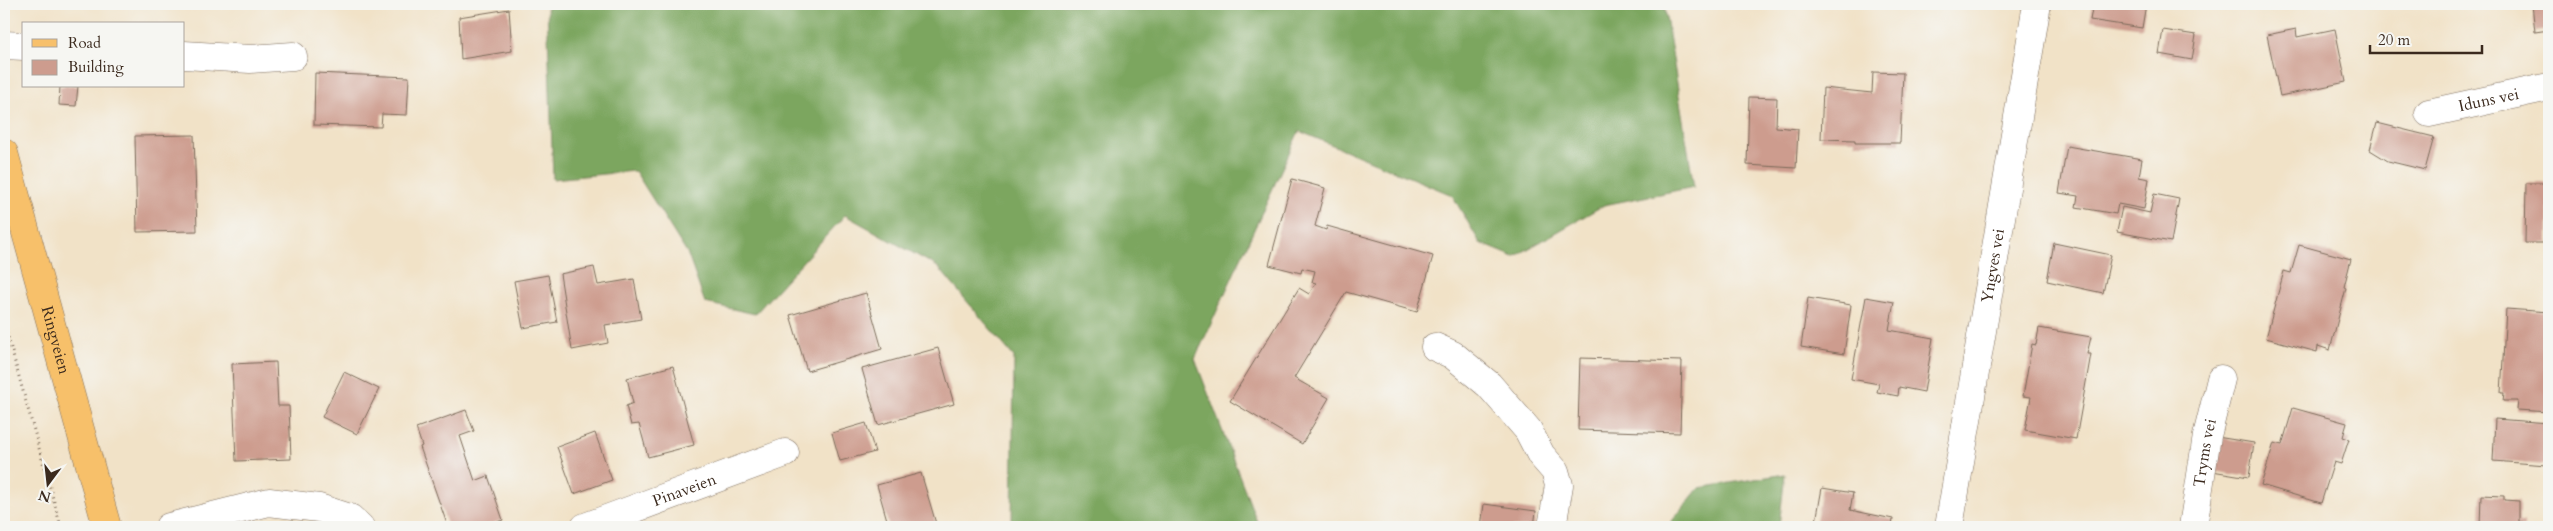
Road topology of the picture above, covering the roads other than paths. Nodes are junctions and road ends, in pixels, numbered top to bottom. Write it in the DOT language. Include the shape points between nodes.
graph roads {
  1 [pos="2037,4"];
  2 [pos="4,45"];
  3 [pos="22,46"];
  4 [pos="185,55"];
  5 [pos="293,56"];
  6 [pos="2549,87"];
  7 [pos="2429,113"];
  8 [pos="4,153"];
  9 [pos="1435,347"];
  10 [pos="2221,379"];
  11 [pos="786,453"];
  12 [pos="107,527"];
  13 [pos="169,527"];
  14 [pos="360,527"];
  15 [pos="585,527"];
  16 [pos="1552,527"];
  17 [pos="1949,527"];
  18 [pos="2193,527"];
  1 -- 17 [label="street, Yngves vei"];
  2 -- 3 [label="street"];
  4 -- 5 [label="street" via="250,59"];
  6 -- 7 [label="street, Iduns vei"];
  8 -- 12 [label="main road, Ringveien"];
  9 -- 16 [label="street" via="1453,355 1489,385 1528,430 1540,455 1555,471 1558,486"];
  10 -- 18 [label="street, Tryms vei" via="2207,436"];
  11 -- 15 [label="street, Pinaveien"];
  13 -- 14 [label="street" via="269,502 319,508 350,518"];
}
